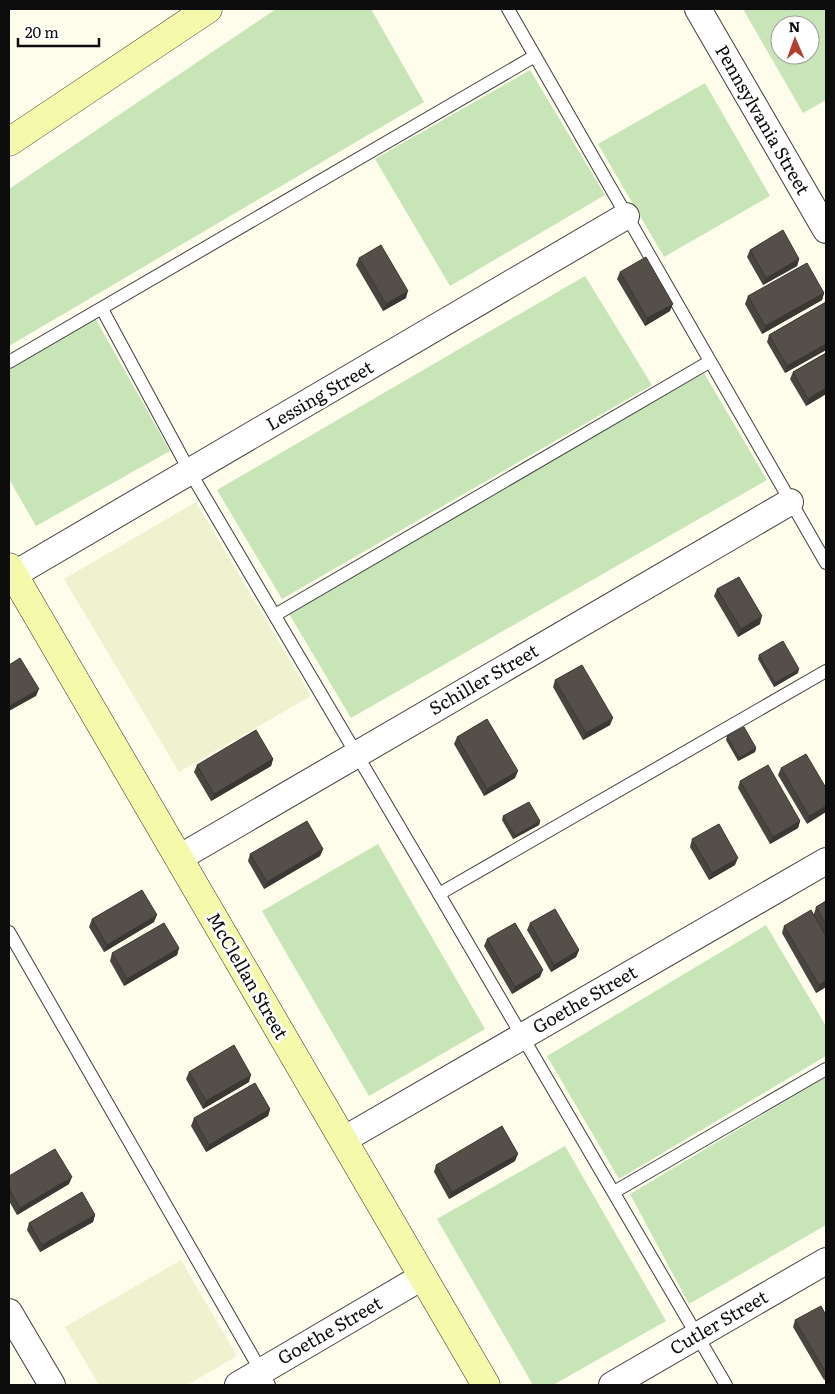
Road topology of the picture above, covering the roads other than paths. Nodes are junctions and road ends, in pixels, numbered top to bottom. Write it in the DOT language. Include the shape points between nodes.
graph roads {
  1 [pos="208,9"];
  2 [pos="508,9"];
  3 [pos="698,9"];
  4 [pos="535,56"];
  5 [pos="9,142"];
  6 [pos="626,216"];
  7 [pos="826,230"];
  8 [pos="102,308"];
  9 [pos="9,362"];
  10 [pos="709,362"];
  11 [pos="190,472"];
  12 [pos="790,502"];
  13 [pos="826,564"];
  14 [pos="11,571"];
  15 [pos="274,615"];
  16 [pos="826,671"];
  17 [pos="358,754"];
  18 [pos="179,858"];
  19 [pos="826,860"];
  20 [pos="440,894"];
  21 [pos="9,932"];
  22 [pos="523,1036"];
  23 [pos="826,1069"];
  24 [pos="343,1140"];
  25 [pos="614,1192"];
  26 [pos="826,1261"];
  27 [pos="422,1277"];
  28 [pos="9,1312"];
  29 [pos="698,1335"];
  30 [pos="265,1378"];
  31 [pos="52,1385"];
  32 [pos="238,1385"];
  33 [pos="486,1385"];
  34 [pos="612,1385"];
  35 [pos="726,1385"];
  1 -- 5 [label="street"];
  2 -- 4 [label="lane"];
  3 -- 7 [label="street, Pennsylvania Street"];
  4 -- 6 [label="lane"];
  4 -- 8 [label="lane"];
  6 -- 10 [label="lane"];
  6 -- 11 [label="street, Lessing Street"];
  8 -- 9 [label="lane"];
  8 -- 11 [label="lane"];
  10 -- 12 [label="lane"];
  10 -- 15 [label="lane"];
  11 -- 14 [label="street, Lessing Street"];
  11 -- 15 [label="lane"];
  12 -- 13 [label="lane"];
  12 -- 17 [label="street, Schiller Street"];
  14 -- 18 [label="street, McClellan Street"];
  15 -- 17 [label="lane"];
  16 -- 20 [label="lane"];
  17 -- 18 [label="street, Schiller Street"];
  17 -- 20 [label="lane"];
  18 -- 24 [label="street, McClellan Street"];
  19 -- 22 [label="street, Goethe Street"];
  20 -- 22 [label="lane"];
  21 -- 30 [label="lane"];
  22 -- 24 [label="street, Goethe Street"];
  22 -- 25 [label="lane"];
  23 -- 25 [label="lane"];
  24 -- 27 [label="street, McClellan Street"];
  25 -- 29 [label="lane"];
  26 -- 29 [label="street, Cutler Street"];
  27 -- 30 [label="street, Goethe Street"];
  27 -- 33 [label="street, McClellan Street"];
  28 -- 31 [label="street"];
  29 -- 34 [label="street, Cutler Street"];
  29 -- 35 [label="lane"];
  30 -- 32 [label="street, Goethe Street"];
}
